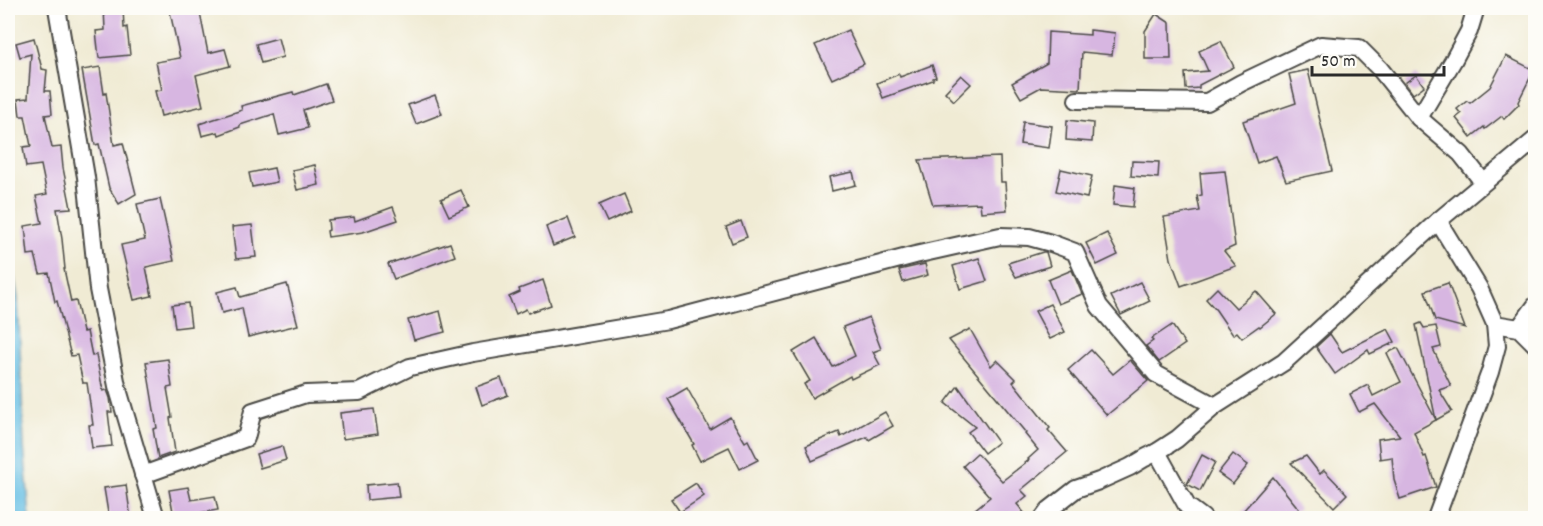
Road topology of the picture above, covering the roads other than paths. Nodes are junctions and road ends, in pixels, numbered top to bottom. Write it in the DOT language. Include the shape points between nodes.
graph roads {
  1 [pos="57,8"];
  2 [pos="1476,8"];
  3 [pos="1077,100"];
  4 [pos="1419,118"];
  5 [pos="1536,139"];
  6 [pos="1483,182"];
  7 [pos="1438,221"];
  8 [pos="1536,305"];
  9 [pos="1495,324"];
  10 [pos="1519,328"];
  11 [pos="1536,345"];
  12 [pos="1215,406"];
  13 [pos="1157,452"];
  14 [pos="143,475"];
  15 [pos="156,519"];
  16 [pos="1042,519"];
  17 [pos="1203,519"];
  18 [pos="1436,519"];
  1 -- 14 [label="street" via="86,177 100,299 117,386"];
  2 -- 4 [label="street" via="1464,41"];
  3 -- 4 [label="street" via="1207,102 1321,45 1359,48"];
  4 -- 6 [label="street" via="1461,154"];
  5 -- 6 [label="street"];
  6 -- 7 [label="street"];
  7 -- 9 [label="street" via="1479,288"];
  7 -- 12 [label="street" via="1284,362"];
  8 -- 10 [label="street"];
  9 -- 10 [label="street"];
  9 -- 18 [label="street" via="1497,346 1490,372"];
  10 -- 11 [label="street"];
  12 -- 13 [label="street"];
  12 -- 14 [label="street" via="1156,374 1099,306 1076,252 1029,237 1000,236 668,320 410,367 359,392 306,394 253,411 246,438"];
  13 -- 16 [label="street" via="1076,489"];
  13 -- 17 [label="street" via="1187,506"];
  14 -- 15 [label="street"];
}
